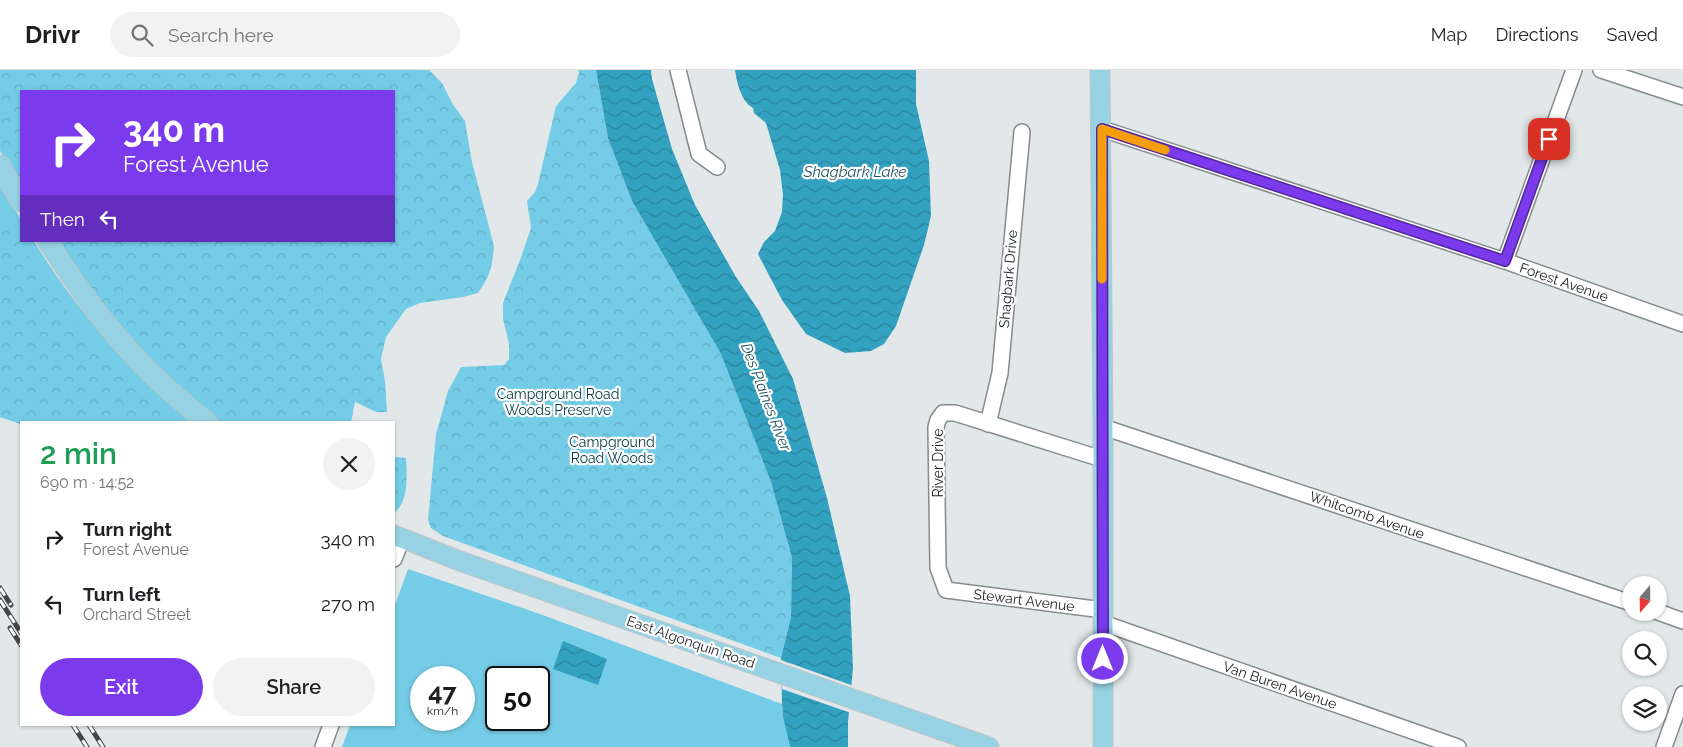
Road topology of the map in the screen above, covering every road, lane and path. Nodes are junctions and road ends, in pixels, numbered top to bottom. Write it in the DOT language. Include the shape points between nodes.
graph roads {
  1 [pos="678,70"];
  2 [pos="1100,70"];
  3 [pos="1574,70"];
  4 [pos="1601,70"];
  5 [pos="1683,97"];
  6 [pos="1102,129"];
  7 [pos="1022,132"];
  8 [pos="0,165"];
  9 [pos="717,166"];
  10 [pos="20,200"];
  11 [pos="48,242"];
  12 [pos="1505,261"];
  13 [pos="1683,324"];
  14 [pos="206,421"];
  15 [pos="988,424"];
  16 [pos="1103,427"];
  17 [pos="1102,458"];
  18 [pos="398,536"];
  19 [pos="395,553"];
  20 [pos="946,590"];
  21 [pos="1622,600"];
  22 [pos="1668,616"];
  23 [pos="1103,617"];
  24 [pos="1683,621"];
  25 [pos="1683,694"];
  26 [pos="331,726"];
  27 [pos="323,747"];
  28 [pos="989,747"];
  29 [pos="1103,747"];
  30 [pos="1458,747"];
  31 [pos="1664,747"];
  1 -- 9 [label="street" via="699,154"];
  2 -- 6 [label="main road"];
  3 -- 12 [label="street"];
  4 -- 5 [label="street"];
  6 -- 12 [label="street, Forest Avenue"];
  6 -- 16 [label="main road"];
  7 -- 15 [label="street, Shagbark Drive" via="1000,373"];
  8 -- 10 [label="main road"];
  11 -- 14 [label="main road" via="82,294 125,347"];
  12 -- 13 [label="street, Forest Avenue"];
  15 -- 17 [label="street, River Drive"];
  15 -- 20 [label="street, River Drive" via="955,413 943,413 936,427 938,568"];
  16 -- 17 [label="main road"];
  16 -- 21 [label="street, Whitcomb Avenue"];
  17 -- 23 [label="main road"];
  18 -- 19 [label="street"];
  18 -- 28 [label="main road, East Algonquin Road" via="460,561"];
  20 -- 23 [label="street, Stewart Avenue"];
  22 -- 24 [label="street"];
  23 -- 29 [label="main road"];
  23 -- 30 [label="street, Van Buren Avenue"];
  25 -- 31 [label="street"];
  26 -- 27 [label="street"];
}
